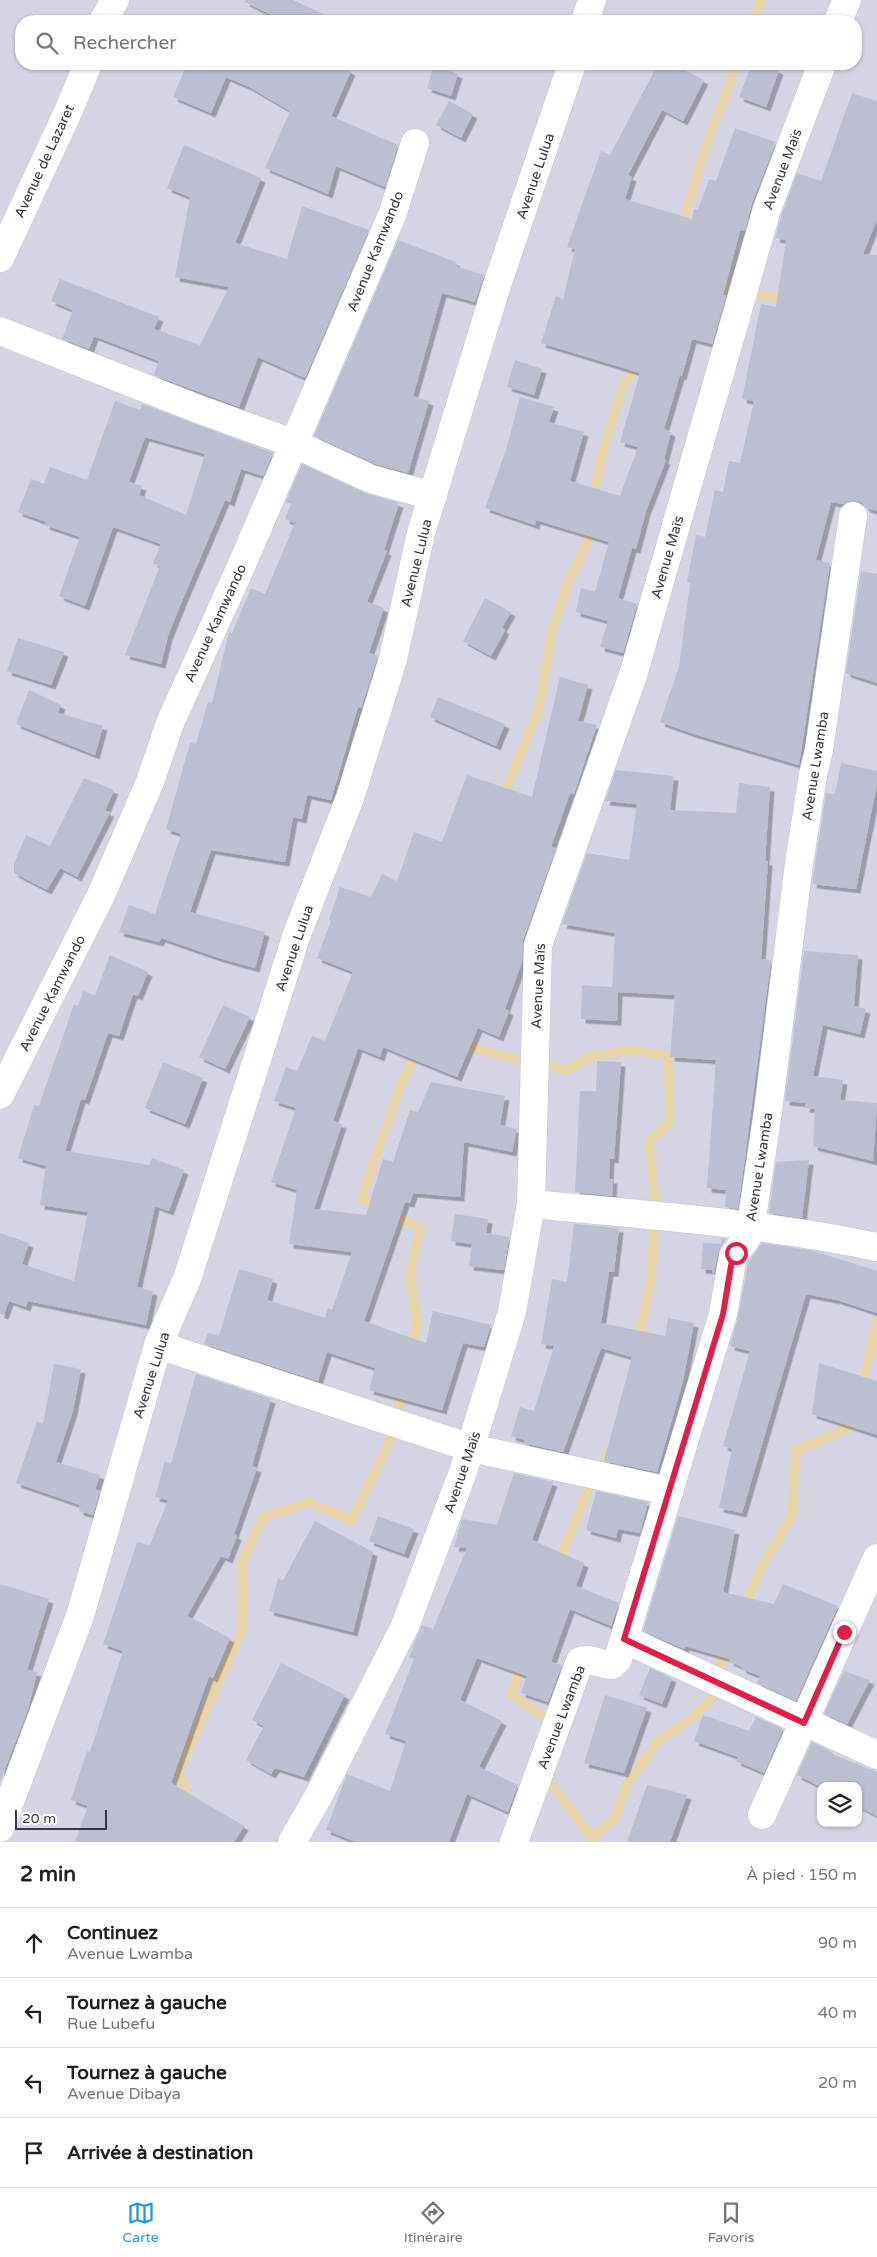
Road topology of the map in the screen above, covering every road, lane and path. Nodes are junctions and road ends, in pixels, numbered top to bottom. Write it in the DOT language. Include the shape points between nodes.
graph roads {
  1 [pos="116,0"];
  2 [pos="592,0"];
  3 [pos="846,0"];
  4 [pos="107,15"];
  5 [pos="587,15"];
  6 [pos="840,15"];
  7 [pos="86,70"];
  8 [pos="570,70"];
  9 [pos="820,70"];
  10 [pos="415,143"];
  11 [pos="0,258"];
  12 [pos="0,331"];
  13 [pos="294,444"];
  14 [pos="433,496"];
  15 [pos="852,516"];
  16 [pos="0,1095"];
  17 [pos="531,1204"];
  18 [pos="751,1225"];
  19 [pos="877,1247"];
  20 [pos="158,1346"];
  21 [pos="471,1448"];
  22 [pos="669,1491"];
  23 [pos="877,1558"];
  24 [pos="624,1639"];
  25 [pos="804,1723"];
  26 [pos="877,1755"];
  27 [pos="762,1815"];
  28 [pos="0,1828"];
  29 [pos="292,1842"];
  30 [pos="514,1842"];
  1 -- 4 [label="street"];
  2 -- 5 [label="street"];
  3 -- 6 [label="street"];
  7 -- 11 [label="street, Avenue de Lazaret"];
  8 -- 14 [label="street, Avenue Lulua" via="497,285"];
  9 -- 17 [label="street, Avenue Maïs" via="767,209 634,672 538,945"];
  10 -- 13 [label="street, Avenue Kamwando" via="392,215"];
  12 -- 13 [label="street"];
  13 -- 14 [label="street" via="371,479"];
  13 -- 16 [label="street, Avenue Kamwando" via="170,723 150,782 101,895"];
  14 -- 20 [label="street, Avenue Lulua" via="421,533 393,658 350,798 297,934 187,1278"];
  15 -- 18 [label="street, Avenue Lwamba" via="819,750 799,863"];
  17 -- 18 [label="street"];
  17 -- 21 [label="street, Avenue Maïs" via="512,1312"];
  18 -- 19 [label="street"];
  18 -- 22 [label="street, Avenue Lwamba" via="744,1245 733,1256 723,1314"];
  20 -- 21 [label="street"];
  20 -- 28 [label="street, Avenue Lulua" via="80,1616"];
  21 -- 22 [label="street"];
  21 -- 29 [label="street, Avenue Maïs" via="405,1626"];
  22 -- 24 [label="street, Avenue Lwamba"];
  23 -- 25 [label="street"];
  24 -- 25 [label="street"];
  24 -- 30 [label="street, Avenue Lwamba" via="615,1663 604,1665 580,1661"];
  25 -- 26 [label="street"];
  25 -- 27 [label="street"];
}
